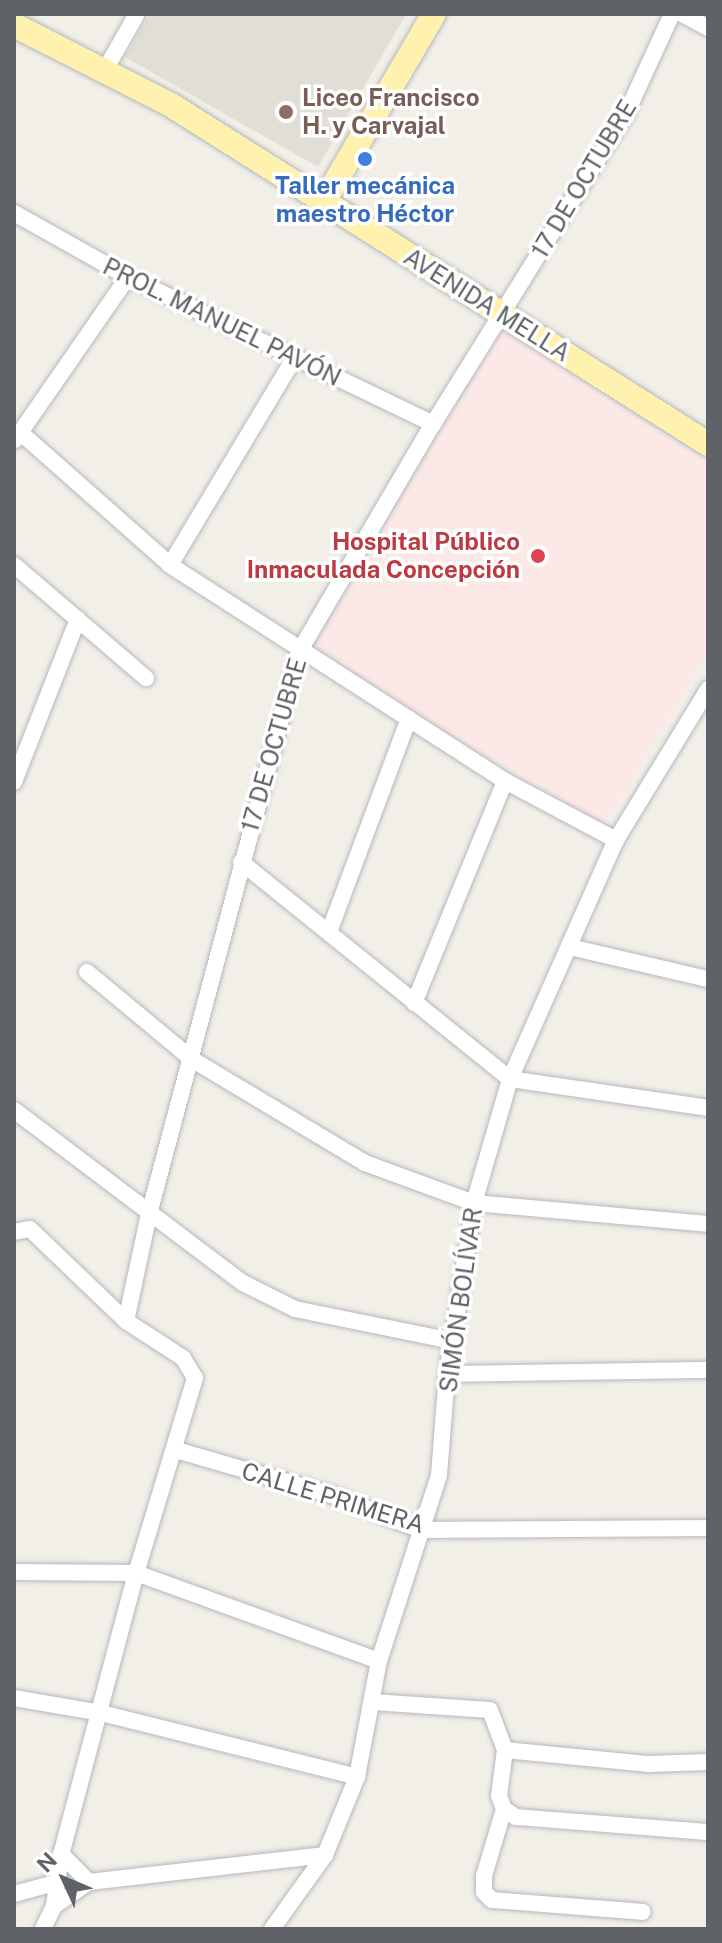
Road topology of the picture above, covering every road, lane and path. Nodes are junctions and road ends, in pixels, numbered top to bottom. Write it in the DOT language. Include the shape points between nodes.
graph roads {
  1 [pos="137,14"];
  2 [pos="434,14"];
  3 [pos="672,14"];
  4 [pos="682,14"];
  5 [pos="14,25"];
  6 [pos="708,28"];
  7 [pos="105,70"];
  8 [pos="323,203"];
  9 [pos="14,213"];
  10 [pos="128,277"];
  11 [pos="504,313"];
  12 [pos="294,359"];
  13 [pos="433,424"];
  14 [pos="17,437"];
  15 [pos="708,444"];
  16 [pos="14,565"];
  17 [pos="170,565"];
  18 [pos="78,619"];
  19 [pos="299,652"];
  20 [pos="146,678"];
  21 [pos="708,689"];
  22 [pos="409,718"];
  23 [pos="505,781"];
  24 [pos="14,782"];
  25 [pos="616,840"];
  26 [pos="241,862"];
  27 [pos="329,932"];
  28 [pos="570,947"];
  29 [pos="87,972"];
  30 [pos="708,979"];
  31 [pos="414,1003"];
  32 [pos="193,1060"];
  33 [pos="510,1079"];
  34 [pos="708,1108"];
  35 [pos="14,1110"];
  36 [pos="474,1203"];
  37 [pos="149,1214"];
  38 [pos="708,1224"];
  39 [pos="14,1232"];
  40 [pos="126,1321"];
  41 [pos="452,1341"];
  42 [pos="708,1370"];
  43 [pos="447,1374"];
  44 [pos="176,1450"];
  45 [pos="708,1528"];
  46 [pos="421,1530"];
  47 [pos="14,1572"];
  48 [pos="136,1573"];
  49 [pos="379,1661"];
  50 [pos="14,1698"];
  51 [pos="373,1702"];
  52 [pos="101,1713"];
  53 [pos="505,1750"];
  54 [pos="708,1762"];
  55 [pos="357,1777"];
  56 [pos="504,1809"];
  57 [pos="708,1832"];
  58 [pos="61,1854"];
  59 [pos="325,1855"];
  60 [pos="89,1882"];
  61 [pos="55,1883"];
  62 [pos="14,1894"];
  63 [pos="54,1906"];
  64 [pos="643,1912"];
  65 [pos="43,1929"];
  66 [pos="272,1929"];
  1 -- 7 [label="street"];
  2 -- 8 [label="main road"];
  3 -- 11 [label="street, 17 DE OCTUBRE" via="626,114"];
  4 -- 6 [label="street"];
  5 -- 7 [label="main road, AVENIDA MELLA"];
  7 -- 8 [label="main road, AVENIDA MELLA" via="171,105"];
  8 -- 11 [label="main road, AVENIDA MELLA"];
  9 -- 10 [label="street, PROL. MANUEL PAVÓN"];
  10 -- 12 [label="street, PROL. MANUEL PAVÓN"];
  10 -- 14 [label="street"];
  11 -- 13 [label="street, 17 DE OCTUBRE"];
  11 -- 15 [label="main road, AVENIDA MELLA"];
  12 -- 13 [label="street, PROL. MANUEL PAVÓN"];
  12 -- 17 [label="street"];
  13 -- 19 [label="street, 17 DE OCTUBRE"];
  14 -- 17 [label="street"];
  16 -- 18 [label="street"];
  17 -- 19 [label="street"];
  18 -- 20 [label="street"];
  18 -- 24 [label="street"];
  19 -- 22 [label="street"];
  19 -- 26 [label="street, 17 DE OCTUBRE"];
  21 -- 25 [label="street, SIMÓN BOLÍVAR"];
  22 -- 23 [label="street"];
  22 -- 27 [label="street"];
  23 -- 25 [label="street"];
  23 -- 31 [label="street"];
  25 -- 28 [label="street, SIMÓN BOLÍVAR"];
  26 -- 27 [label="street"];
  26 -- 32 [label="street, 17 DE OCTUBRE"];
  27 -- 31 [label="street"];
  28 -- 30 [label="street"];
  28 -- 33 [label="street, SIMÓN BOLÍVAR"];
  29 -- 32 [label="street"];
  31 -- 33 [label="street"];
  32 -- 36 [label="street" via="365,1163"];
  32 -- 37 [label="street, 17 DE OCTUBRE"];
  33 -- 34 [label="street"];
  33 -- 36 [label="street, SIMÓN BOLÍVAR"];
  35 -- 37 [label="street"];
  36 -- 38 [label="street"];
  36 -- 41 [label="street, SIMÓN BOLÍVAR"];
  37 -- 40 [label="street, 17 DE OCTUBRE"];
  37 -- 41 [label="street" via="243,1283 295,1309"];
  39 -- 40 [label="street" via="30,1229"];
  40 -- 44 [label="street" via="191,1365 192,1400"];
  41 -- 43 [label="street, SIMÓN BOLÍVAR"];
  42 -- 43 [label="street"];
  43 -- 46 [label="street, SIMÓN BOLÍVAR" via="439,1475"];
  44 -- 46 [label="street, CALLE PRIMERA" via="335,1496"];
  44 -- 48 [label="street"];
  45 -- 46 [label="street, CALLE PRIMERA"];
  46 -- 49 [label="street, SIMÓN BOLÍVAR"];
  47 -- 48 [label="street"];
  48 -- 49 [label="street"];
  48 -- 52 [label="street"];
  49 -- 51 [label="street, SIMÓN BOLÍVAR"];
  50 -- 52 [label="street"];
  51 -- 53 [label="street" via="490,1710"];
  51 -- 55 [label="street, SIMÓN BOLÍVAR"];
  52 -- 55 [label="street"];
  52 -- 58 [label="street"];
  53 -- 54 [label="street" via="649,1764"];
  53 -- 56 [label="street" via="499,1796"];
  55 -- 59 [label="street, SIMÓN BOLÍVAR"];
  56 -- 57 [label="street" via="516,1817"];
  56 -- 64 [label="street" via="484,1876 484,1892 492,1900"];
  58 -- 60 [label="street"];
  58 -- 61 [label="street"];
  59 -- 60 [label="street"];
  59 -- 66 [label="street, SIMÓN BOLÍVAR"];
  60 -- 63 [label="street"];
  61 -- 62 [label="street"];
  61 -- 63 [label="street"];
  63 -- 65 [label="street"];
}
